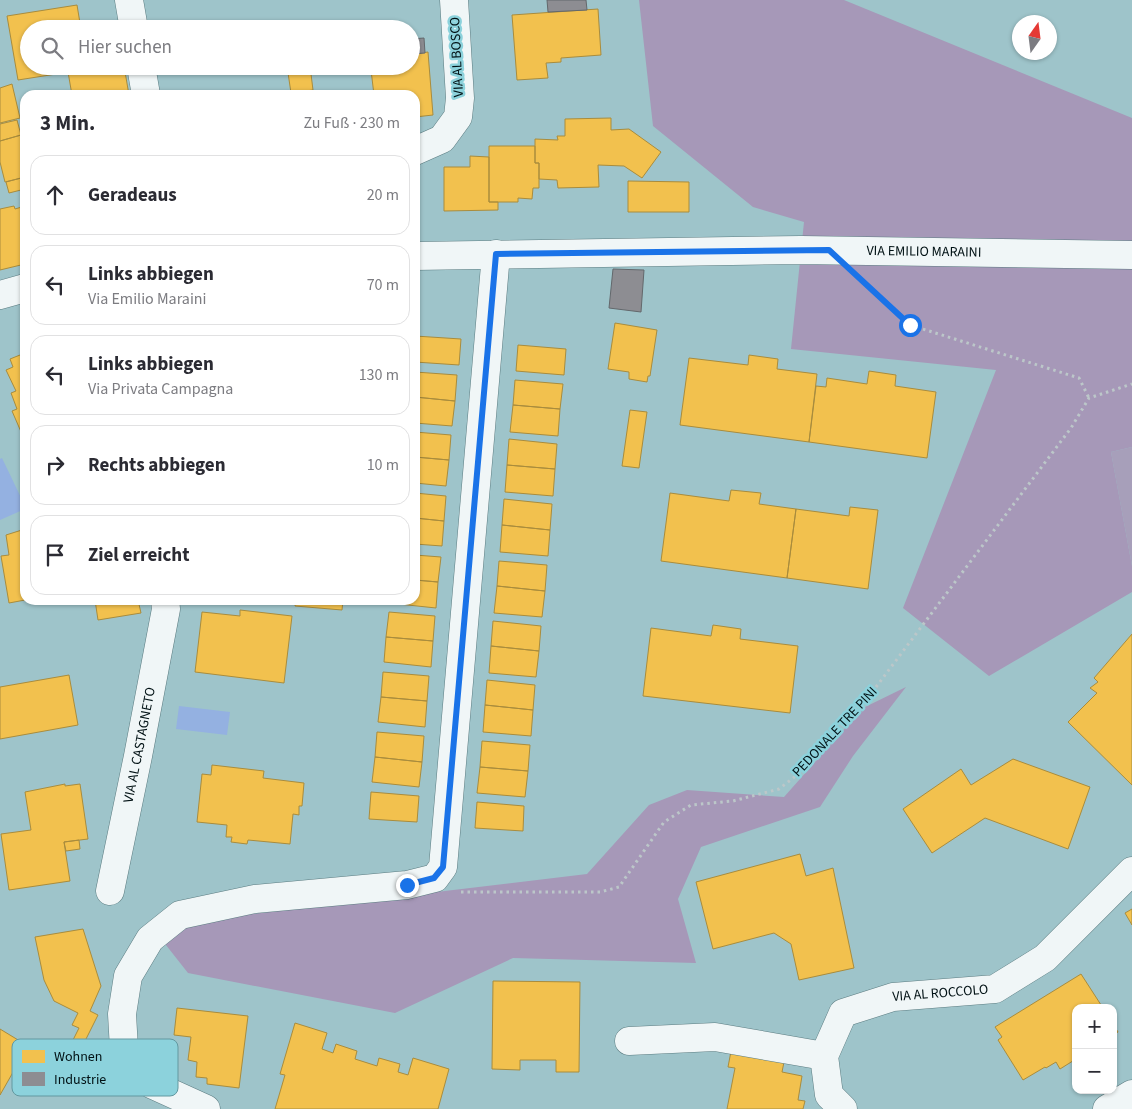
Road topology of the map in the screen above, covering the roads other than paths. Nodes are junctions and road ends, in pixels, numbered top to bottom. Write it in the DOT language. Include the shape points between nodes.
graph roads {
  1 [pos="129,0"];
  2 [pos="454,0"];
  3 [pos="132,20"];
  4 [pos="142,75"];
  5 [pos="145,90"];
  6 [pos="420,149"];
  7 [pos="496,254"];
  8 [pos="1132,255"];
  9 [pos="420,256"];
  10 [pos="20,289"];
  11 [pos="0,295"];
  12 [pos="165,605"];
  13 [pos="1132,870"];
  14 [pos="110,891"];
  15 [pos="123,1039"];
  16 [pos="629,1040"];
  17 [pos="824,1056"];
  18 [pos="1132,1094"];
  19 [pos="177,1096"];
  20 [pos="206,1109"];
  21 [pos="843,1109"];
  22 [pos="1107,1109"];
  1 -- 3 [label="street"];
  2 -- 6 [label="street, VIA AL BOSCO" via="460,98 458,117 442,139"];
  4 -- 5 [label="street"];
  7 -- 8 [label="street, VIA EMILIO MARAINI" via="801,250"];
  7 -- 9 [label="street, VIA EMILIO MARAINI"];
  7 -- 15 [label="street" via="443,867 434,878 407,885 255,898 180,914 150,938 128,976 122,1014"];
  10 -- 11 [label="street"];
  12 -- 14 [label="street, VIA AL CASTAGNETO"];
  13 -- 17 [label="street, VIA AL ROCCOLO" via="1046,958 995,990 894,997 842,1013"];
  16 -- 17 [label="street" via="714,1037"];
  17 -- 21 [label="street" via="829,1095"];
  18 -- 22 [label="street"];
  19 -- 20 [label="street"];
}
